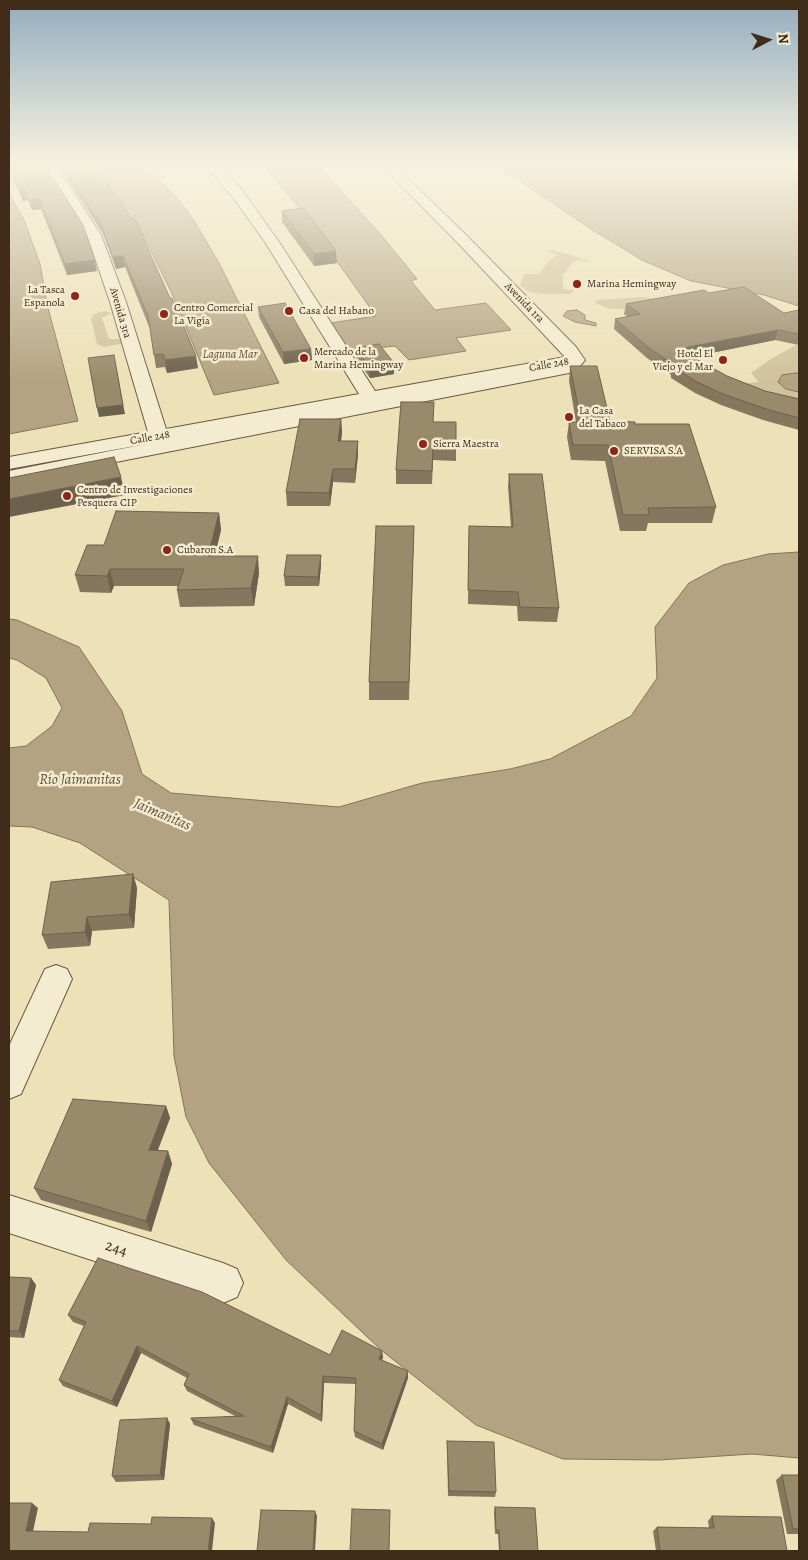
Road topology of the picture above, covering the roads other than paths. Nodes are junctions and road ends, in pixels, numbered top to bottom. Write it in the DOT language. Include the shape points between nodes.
graph roads {
  1 [pos="94,235"];
  2 [pos="267,235"];
  3 [pos="458,235"];
  4 [pos="576,360"];
  5 [pos="373,402"];
  6 [pos="160,442"];
  7 [pos="9,463"];
  8 [pos="9,477"];
  9 [pos="56,978"];
  10 [pos="9,1083"];
  11 [pos="9,1214"];
  12 [pos="223,1283"];
  1 -- 6 [label="street, Avenida 3ra" via="118,302"];
  2 -- 5 [label="street"];
  3 -- 4 [label="street, Avenida 1ra"];
  4 -- 5 [label="street, Calle 248" via="569,368"];
  5 -- 6 [label="street, Calle 248"];
  6 -- 7 [label="street, Calle 248"];
  6 -- 8 [label="street, Calle 248"];
  9 -- 10 [label="street"];
  11 -- 12 [label="street, 244"];
}
